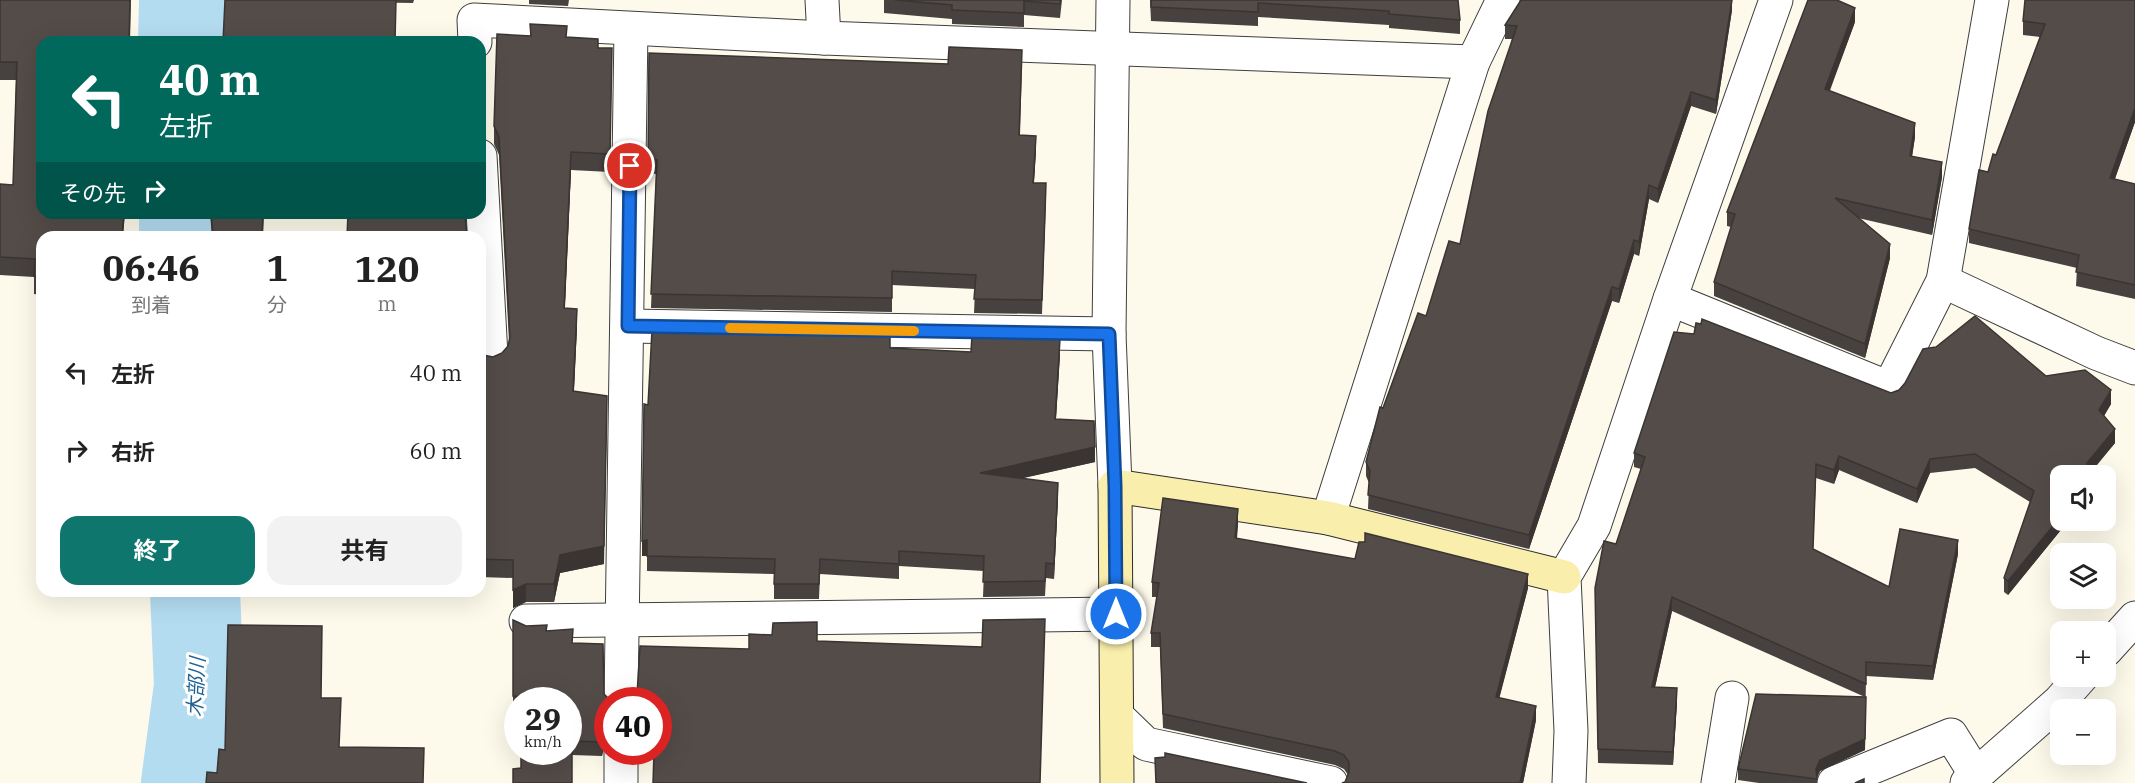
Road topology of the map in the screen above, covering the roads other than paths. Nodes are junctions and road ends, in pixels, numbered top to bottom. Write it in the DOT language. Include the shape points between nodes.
graph roads {
  1 [pos="822,0"];
  2 [pos="1113,0"];
  3 [pos="1503,0"];
  4 [pos="1776,0"];
  5 [pos="1992,0"];
  6 [pos="631,29"];
  7 [pos="475,36"];
  8 [pos="824,38"];
  9 [pos="1114,47"];
  10 [pos="1473,62"];
  11 [pos="1943,281"];
  12 [pos="1670,299"];
  13 [pos="486,313"];
  14 [pos="628,326"];
  15 [pos="1109,334"];
  16 [pos="487,339"];
  17 [pos="2135,368"];
  18 [pos="1115,486"];
  19 [pos="1328,518"];
  20 [pos="1564,578"];
  21 [pos="1116,614"];
  22 [pos="2135,618"];
  23 [pos="621,619"];
  24 [pos="526,621"];
  25 [pos="2116,639"];
  26 [pos="621,687"];
  27 [pos="2072,687"];
  28 [pos="1732,698"];
  29 [pos="1117,716"];
  30 [pos="621,765"];
  31 [pos="1972,779"];
  32 [pos="621,783"];
  33 [pos="1117,783"];
  34 [pos="1331,783"];
  35 [pos="1569,783"];
  36 [pos="1718,783"];
  37 [pos="1834,783"];
  1 -- 8 [label="street"];
  2 -- 9 [label="street"];
  3 -- 10 [label="street"];
  4 -- 12 [label="street"];
  5 -- 11 [label="street"];
  6 -- 7 [label="street" via="474,20"];
  6 -- 8 [label="street"];
  6 -- 14 [label="street"];
  8 -- 9 [label="street"];
  9 -- 10 [label="street"];
  9 -- 15 [label="street"];
  10 -- 19 [label="street"];
  11 -- 12 [label="street" via="1889,388"];
  11 -- 17 [label="street"];
  12 -- 20 [label="street" via="1594,525"];
  13 -- 16 [label="street"];
  14 -- 15 [label="street"];
  14 -- 23 [label="street"];
  15 -- 18 [label="street"];
  18 -- 19 [label="street"];
  18 -- 21 [label="street"];
  19 -- 20 [label="street"];
  20 -- 35 [label="street" via="1571,731"];
  21 -- 23 [label="street"];
  21 -- 29 [label="street"];
  22 -- 25 [label="street"];
  23 -- 24 [label="street"];
  23 -- 26 [label="street"];
  27 -- 31 [label="street"];
  28 -- 36 [label="street"];
  29 -- 33 [label="street"];
  29 -- 34 [label="street" via="1146,744"];
  30 -- 32 [label="street"];
  31 -- 37 [label="street" via="1951,735"];
}
